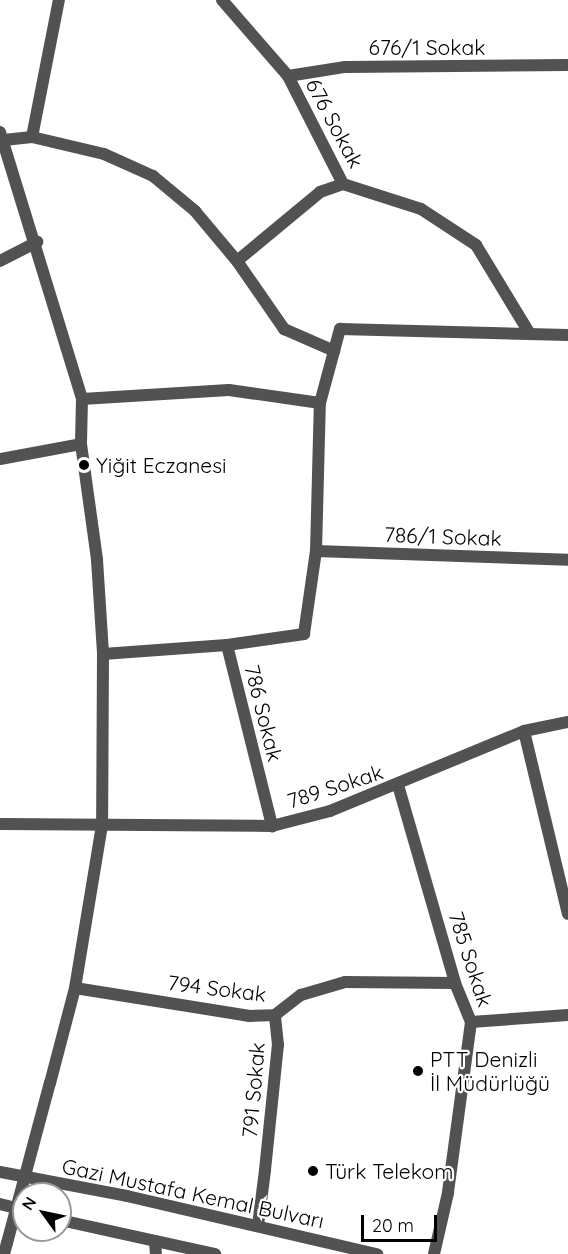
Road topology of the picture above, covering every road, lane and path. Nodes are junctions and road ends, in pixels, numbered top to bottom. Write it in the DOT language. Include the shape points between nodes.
graph roads {
  1 [pos="58,0"];
  2 [pos="222,0"];
  3 [pos="568,65"];
  4 [pos="288,76"];
  5 [pos="2,136"];
  6 [pos="32,137"];
  7 [pos="343,184"];
  8 [pos="37,242"];
  9 [pos="0,261"];
  10 [pos="237,261"];
  11 [pos="530,334"];
  12 [pos="568,335"];
  13 [pos="334,351"];
  14 [pos="82,399"];
  15 [pos="320,403"];
  16 [pos="81,444"];
  17 [pos="0,459"];
  18 [pos="316,551"];
  19 [pos="568,560"];
  20 [pos="227,645"];
  21 [pos="103,654"];
  22 [pos="568,722"];
  23 [pos="524,731"];
  24 [pos="398,785"];
  25 [pos="0,824"];
  26 [pos="102,825"];
  27 [pos="272,826"];
  28 [pos="568,914"];
  29 [pos="455,983"];
  30 [pos="75,988"];
  31 [pos="275,1015"];
  32 [pos="568,1015"];
  33 [pos="471,1022"];
  34 [pos="0,1172"];
  35 [pos="26,1178"];
  36 [pos="25,1182"];
  37 [pos="72,1224"];
  38 [pos="258,1225"];
  39 [pos="12,1233"];
  40 [pos="155,1248"];
  41 [pos="6,1249"];
  42 [pos="215,1254"];
  43 [pos="377,1254"];
  44 [pos="434,1254"];
  1 -- 6 [label="street"];
  2 -- 4 [label="street, 676 Sokak"];
  3 -- 4 [label="street, 676/1 Sokak" via="345,67"];
  4 -- 7 [label="street, 676 Sokak"];
  5 -- 6 [label="street"];
  5 -- 8 [label="street"];
  6 -- 10 [label="street" via="105,154 153,176 195,211"];
  7 -- 10 [label="street" via="320,192"];
  7 -- 11 [label="street, 676 Sokak" via="421,209 476,245"];
  8 -- 9 [label="street"];
  8 -- 14 [label="street"];
  10 -- 13 [label="street" via="284,329"];
  11 -- 12 [label="street"];
  11 -- 13 [label="street" via="340,329"];
  13 -- 15 [label="street"];
  14 -- 15 [label="street" via="228,390"];
  14 -- 16 [label="street"];
  15 -- 18 [label="street"];
  16 -- 17 [label="street"];
  16 -- 21 [label="street" via="97,560"];
  18 -- 19 [label="street, 786/1 Sokak"];
  18 -- 20 [label="street" via="304,634"];
  20 -- 21 [label="street"];
  20 -- 27 [label="street, 786 Sokak"];
  21 -- 26 [label="street"];
  22 -- 23 [label="street, 789 Sokak"];
  23 -- 24 [label="street, 789 Sokak"];
  23 -- 28 [label="street"];
  24 -- 27 [label="street, 789 Sokak" via="330,811"];
  24 -- 29 [label="street, 785 Sokak"];
  25 -- 26 [label="street, 789 Sokak"];
  26 -- 27 [label="street, 789 Sokak"];
  26 -- 30 [label="street"];
  29 -- 31 [label="street, 794 Sokak" via="345,982 301,995"];
  29 -- 33 [label="street, 785 Sokak"];
  30 -- 31 [label="street, 794 Sokak" via="250,1016"];
  30 -- 35 [label="street"];
  31 -- 38 [label="street, 791 Sokak" via="278,1045"];
  32 -- 33 [label="street"];
  33 -- 44 [label="street, 785 Sokak" via="448,1193"];
  34 -- 35 [label="street, Gazi Mustafa Kemal Bulvarı"];
  35 -- 36 [label="street"];
  35 -- 38 [label="street, Gazi Mustafa Kemal Bulvarı"];
  37 -- 40 [label="street"];
  38 -- 43 [label="street, Gazi Mustafa Kemal Bulvarı"];
  39 -- 41 [label="street"];
  40 -- 42 [label="street"];
}
